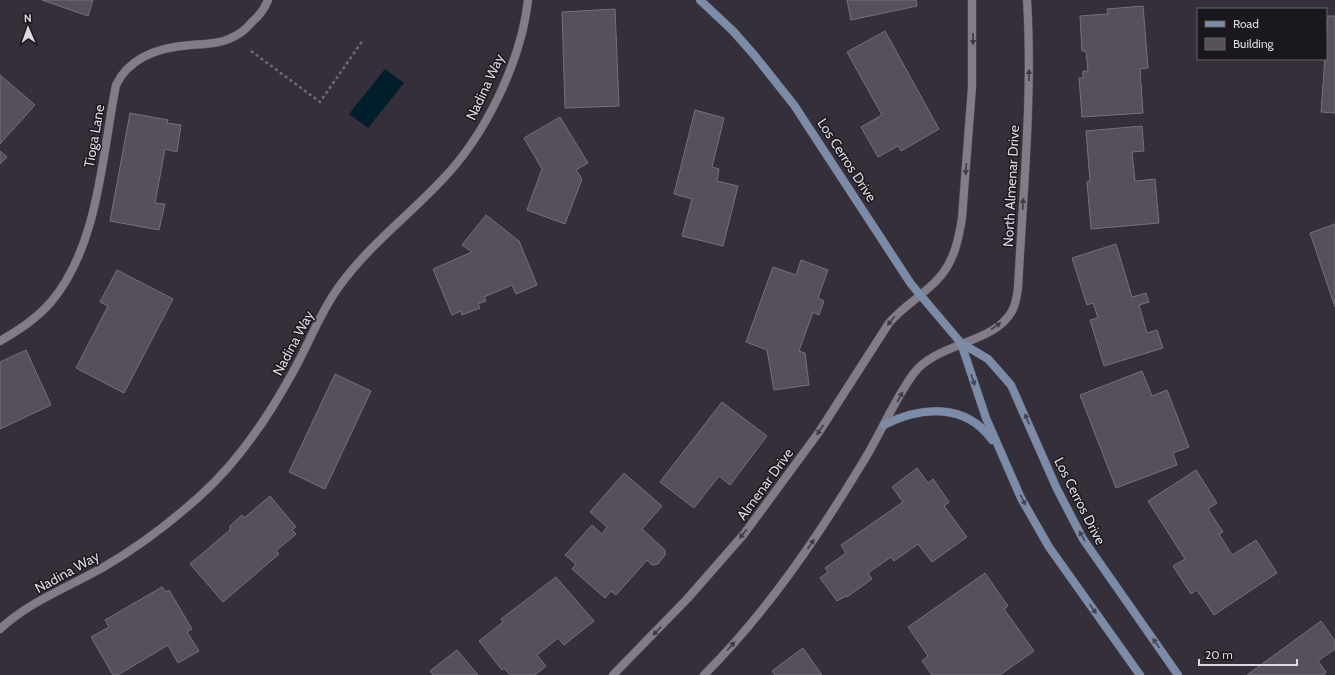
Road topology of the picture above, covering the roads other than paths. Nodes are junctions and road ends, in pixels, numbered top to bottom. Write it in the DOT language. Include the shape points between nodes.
graph roads {
  1 [pos="268,0"];
  2 [pos="528,0"];
  3 [pos="700,0"];
  4 [pos="972,0"];
  5 [pos="1027,0"];
  6 [pos="919,294"];
  7 [pos="0,341"];
  8 [pos="961,343"];
  9 [pos="884,425"];
  10 [pos="1000,450"];
  11 [pos="0,629"];
  12 [pos="613,675"];
  13 [pos="704,675"];
  14 [pos="1140,675"];
  15 [pos="1178,675"];
  1 -- 7 [label="street, Tioga Lane" via="258,18 232,38 160,50 128,66 116,85 92,216 76,263 51,302 26,325"];
  2 -- 11 [label="street, Nadina Way" via="524,26 511,66 476,136 443,179 354,267 338,289 281,392 237,457 202,494 142,542 101,568 24,610"];
  3 -- 6 [label="street, Los Cerros Drive" via="746,46 794,105"];
  4 -- 6 [label="street, one-way" via="972,87 960,234 943,274"];
  8 -- 5 [label="street, North Almenar Drive, one-way" via="996,327 1012,312 1016,300 1028,123 1030,48"];
  6 -- 8 [label="street, Los Cerros Drive"];
  6 -- 12 [label="street, Almenar Drive, one-way" via="898,312 882,332 819,432 744,534 688,598"];
  9 -- 8 [label="street, one-way" via="919,368 933,356"];
  8 -- 10 [label="street, Los Cerros Drive, one-way" via="986,418"];
  15 -- 8 [label="street, Los Cerros Drive, one-way" via="1083,539 1057,489 1012,385 988,359"];
  9 -- 10 [label="street" via="908,415 933,410 959,413 980,426"];
  13 -- 9 [label="street, one-way" via="773,596 801,559"];
  10 -- 14 [label="street, Los Cerros Drive, one-way" via="1021,498 1049,547"];
}
